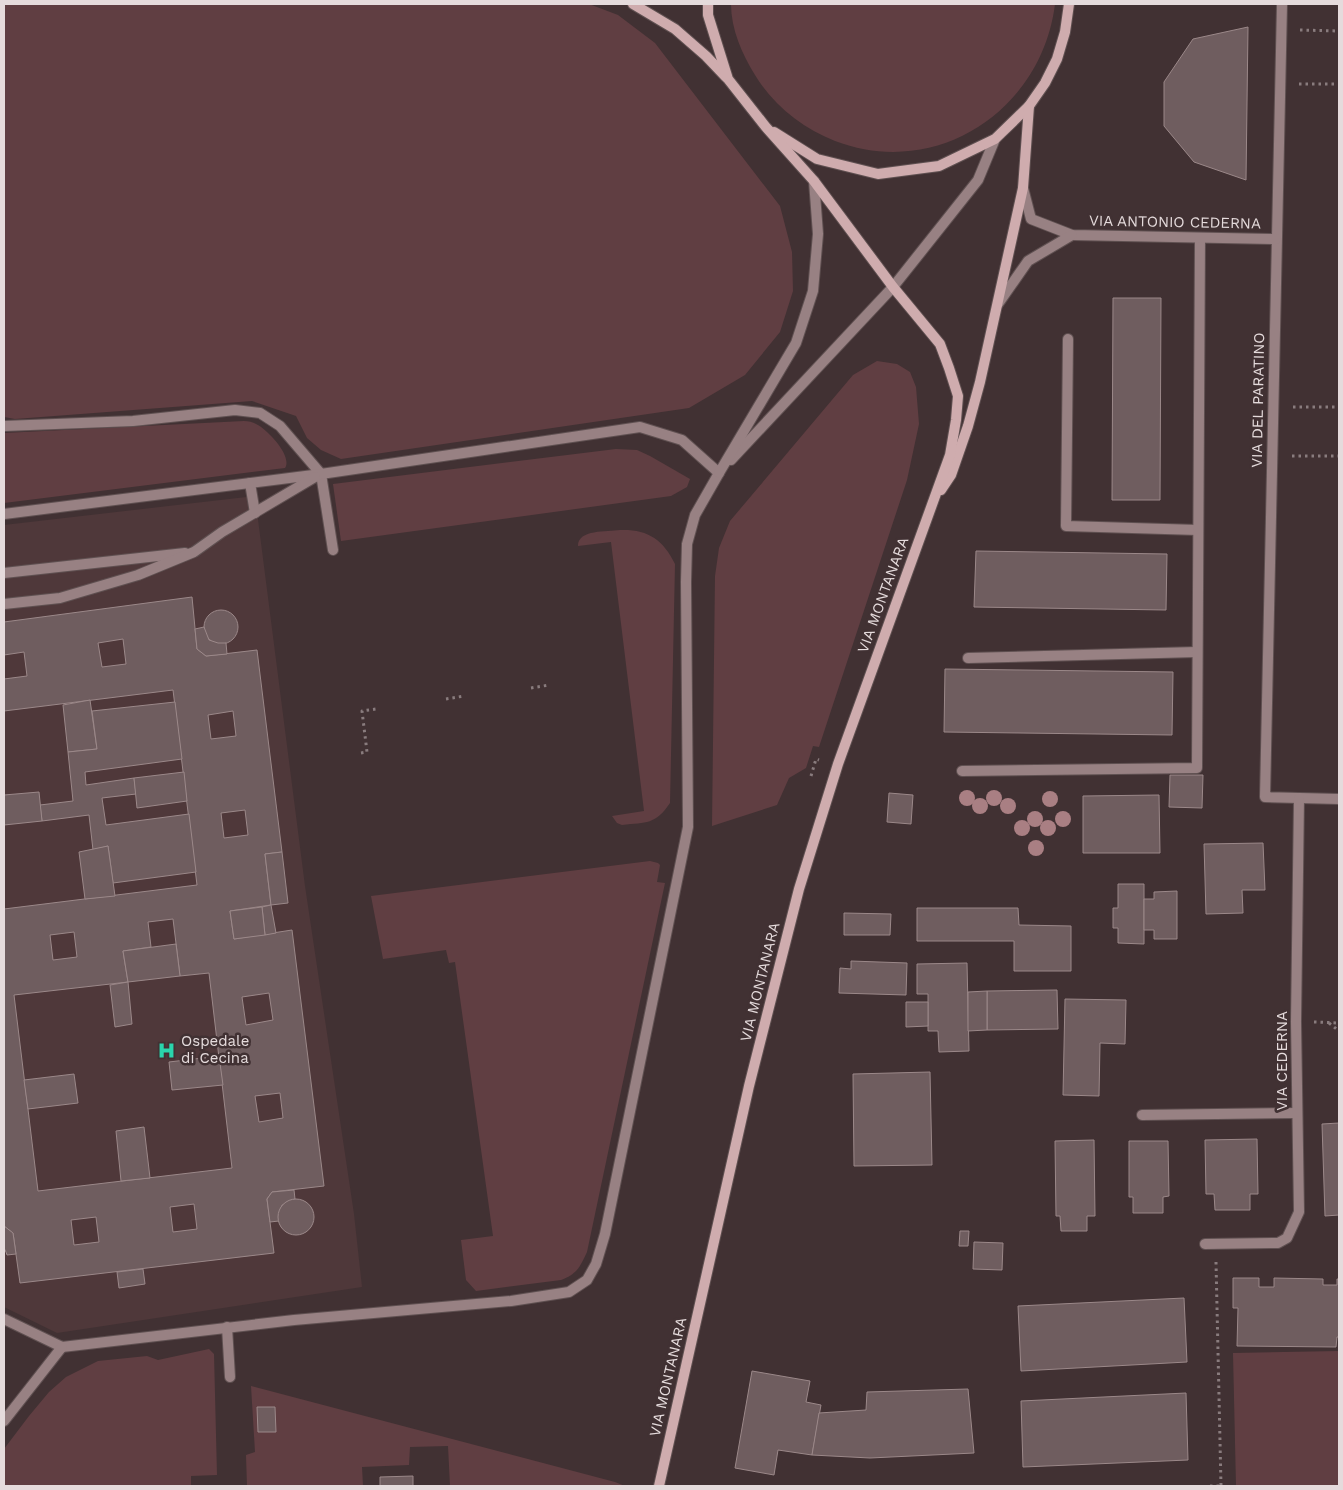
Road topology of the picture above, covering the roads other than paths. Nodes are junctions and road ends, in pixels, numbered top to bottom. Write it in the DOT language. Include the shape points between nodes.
graph roads {
  1 [pos="633,4"];
  2 [pos="708,4"];
  3 [pos="1069,4"];
  4 [pos="1282,4"];
  5 [pos="728,79"];
  6 [pos="1029,106"];
  7 [pos="765,126"];
  8 [pos="994,139"];
  9 [pos="814,181"];
  10 [pos="1023,188"];
  11 [pos="1072,236"];
  12 [pos="1200,238"];
  13 [pos="1276,239"];
  14 [pos="893,287"];
  15 [pos="997,305"];
  16 [pos="1068,339"];
  17 [pos="4,426"];
  18 [pos="719,473"];
  19 [pos="321,474"];
  20 [pos="250,483"];
  21 [pos="934,499"];
  22 [pos="255,513"];
  23 [pos="4,514"];
  24 [pos="1198,530"];
  25 [pos="334,550"];
  26 [pos="194,552"];
  27 [pos="4,573"];
  28 [pos="4,604"];
  29 [pos="1197,652"];
  30 [pos="968,658"];
  31 [pos="962,771"];
  32 [pos="1300,798"];
  33 [pos="1339,799"];
  34 [pos="1297,1113"];
  35 [pos="1142,1115"];
  36 [pos="1210,1244"];
  37 [pos="4,1319"];
  38 [pos="227,1327"];
  39 [pos="62,1347"];
  40 [pos="230,1377"];
  41 [pos="4,1421"];
  42 [pos="659,1486"];
  1 -- 5 [label="main road, VIA MONTANARA" via="675,29"];
  2 -- 5 [label="main road" via="708,15"];
  3 -- 6 [label="main road" via="1057,58"];
  4 -- 13 [label="street, VIA DEL PARATINO"];
  5 -- 7 [label="main road, VIA MONTANARA"];
  6 -- 8 [label="main road"];
  6 -- 10 [label="main road"];
  7 -- 8 [label="main road" via="817,159 878,174 939,166"];
  7 -- 9 [label="main road, VIA MONTANARA"];
  8 -- 14 [label="street" via="978,180"];
  9 -- 14 [label="main road, VIA MONTANARA"];
  9 -- 18 [label="street" via="818,234 814,291 796,343"];
  10 -- 11 [label="street, VIA ANTONIO CEDERNA" via="1030,219"];
  10 -- 15 [label="main road"];
  11 -- 12 [label="street, VIA ANTONIO CEDERNA"];
  11 -- 15 [label="street, VIA ANTONIO CEDERNA" via="1028,261"];
  12 -- 13 [label="street, VIA ANTONIO CEDERNA"];
  12 -- 24 [label="street"];
  13 -- 32 [label="street, VIA DEL PARATINO" via="1265,798"];
  14 -- 18 [label="street"];
  14 -- 21 [label="main road, VIA MONTANARA" via="940,344 958,396 950,455"];
  15 -- 21 [label="main road" via="968,426 951,475"];
  16 -- 24 [label="street" via="1066,526"];
  17 -- 19 [label="street" via="133,421 235,410 260,412 280,426"];
  18 -- 19 [label="street" via="682,440 640,427"];
  18 -- 38 [label="street" via="695,515 687,544 688,827 605,1234 596,1264 587,1280 569,1292 511,1301"];
  19 -- 20 [label="street"];
  19 -- 22 [label="street"];
  19 -- 25 [label="street"];
  20 -- 22 [label="street"];
  20 -- 23 [label="street"];
  21 -- 42 [label="main road, VIA MONTANARA" via="838,764 799,889 749,1086"];
  22 -- 26 [label="street"];
  24 -- 29 [label="street"];
  26 -- 27 [label="street"];
  26 -- 28 [label="street" via="138,575 60,598"];
  29 -- 30 [label="street"];
  29 -- 31 [label="street" via="1197,768"];
  32 -- 33 [label="street"];
  32 -- 34 [label="street, VIA CEDERNA"];
  34 -- 35 [label="street"];
  34 -- 36 [label="street, VIA CEDERNA" via="1299,1212 1287,1238 1278,1243"];
  37 -- 39 [label="street"];
  38 -- 39 [label="street"];
  38 -- 40 [label="street"];
  39 -- 41 [label="street"];
}
